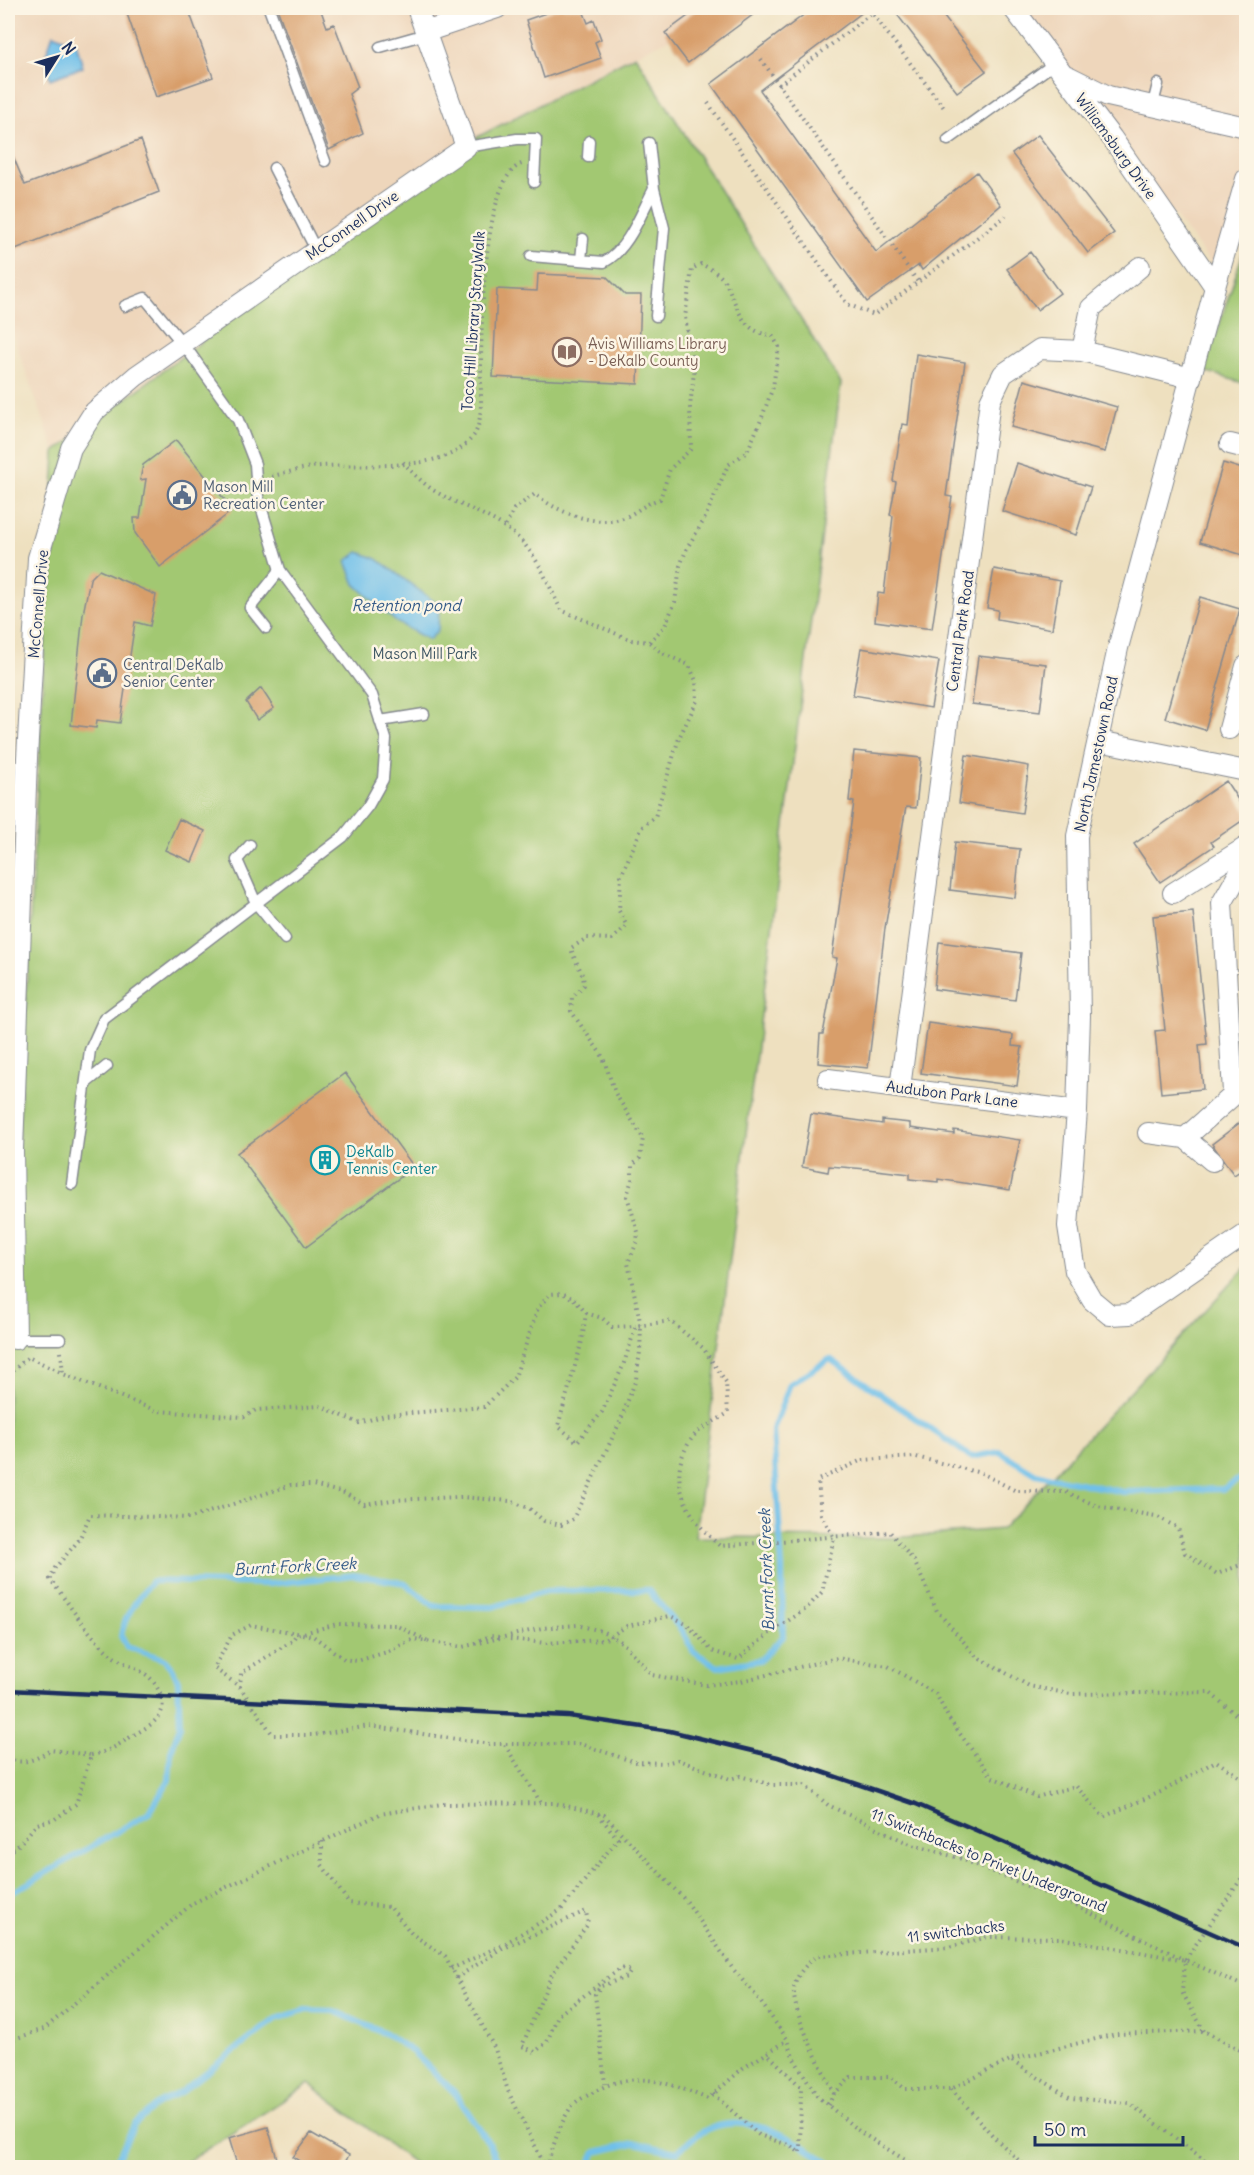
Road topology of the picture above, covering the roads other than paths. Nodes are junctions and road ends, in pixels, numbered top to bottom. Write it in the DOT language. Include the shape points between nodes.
graph roads {
  1 [pos="269,8"];
  2 [pos="417,8"];
  3 [pos="497,8"];
  4 [pos="1013,8"];
  5 [pos="425,33"];
  6 [pos="380,47"];
  7 [pos="1059,68"];
  8 [pos="1158,84"];
  9 [pos="1152,104"];
  10 [pos="1246,127"];
  11 [pos="948,140"];
  12 [pos="589,141"];
  13 [pos="649,143"];
  14 [pos="466,147"];
  15 [pos="588,157"];
  16 [pos="325,161"];
  17 [pos="274,168"];
  18 [pos="1246,179"];
  19 [pos="534,182"];
  20 [pos="654,189"];
  21 [pos="583,239"];
  22 [pos="316,250"];
  23 [pos="531,256"];
  24 [pos="581,260"];
  25 [pos="1140,267"];
  26 [pos="1215,287"];
  27 [pos="125,306"];
  28 [pos="656,316"];
  29 [pos="182,344"];
  30 [pos="1082,351"];
  31 [pos="1191,378"];
  32 [pos="280,570"];
  33 [pos="266,628"];
  34 [pos="1246,669"];
  35 [pos="424,714"];
  36 [pos="380,721"];
  37 [pos="1229,729"];
  38 [pos="1099,741"];
  39 [pos="1246,771"];
  40 [pos="250,845"];
  41 [pos="1246,847"];
  42 [pos="1246,861"];
  43 [pos="1173,892"];
  44 [pos="256,903"];
  45 [pos="285,939"];
  46 [pos="107,1066"];
  47 [pos="828,1079"];
  48 [pos="86,1083"];
  49 [pos="900,1088"];
  50 [pos="1240,1089"];
  51 [pos="1077,1111"];
  52 [pos="1148,1133"];
  53 [pos="1185,1138"];
  54 [pos="1212,1161"];
  55 [pos="72,1184"];
  56 [pos="1246,1234"];
  57 [pos="12,1339"];
  58 [pos="60,1339"];
  1 -- 16 [label="lane"];
  2 -- 5 [label="street"];
  3 -- 5 [label="street"];
  4 -- 7 [label="street, Williamsburg Drive"];
  5 -- 6 [label="lane"];
  5 -- 14 [label="street"];
  7 -- 9 [label="street" via="1108,96"];
  7 -- 11 [label="lane"];
  7 -- 26 [label="street, Williamsburg Drive"];
  8 -- 9 [label="lane"];
  9 -- 10 [label="street"];
  12 -- 15 [label="lane"];
  13 -- 20 [label="lane"];
  14 -- 19 [label="lane" via="536,139"];
  14 -- 22 [label="street, McConnell Drive"];
  17 -- 22 [label="lane"];
  18 -- 26 [label="street, North Jamestown Road"];
  20 -- 24 [label="lane" via="631,234 611,259"];
  20 -- 28 [label="lane" via="664,228"];
  21 -- 24 [label="lane"];
  22 -- 29 [label="street, McConnell Drive"];
  23 -- 24 [label="lane"];
  25 -- 30 [label="street" via="1091,308"];
  26 -- 31 [label="street, North Jamestown Road"];
  27 -- 29 [label="lane" via="145,298"];
  29 -- 32 [label="lane" via="238,420 249,444 257,493"];
  29 -- 57 [label="street, McConnell Drive" via="94,412 71,448 38,558 14,1138"];
  30 -- 31 [label="street, Central Park Road"];
  30 -- 49 [label="street, Central Park Road" via="1040,349 1003,374 990,401"];
  31 -- 38 [label="street, North Jamestown Road" via="1118,648"];
  32 -- 33 [label="lane" via="250,608"];
  32 -- 36 [label="lane" via="372,694"];
  34 -- 37 [label="street"];
  35 -- 36 [label="lane"];
  36 -- 44 [label="lane" via="386,739 383,779 368,806 343,837"];
  38 -- 39 [label="street"];
  38 -- 51 [label="street, North Jamestown Road" via="1077,836 1080,1017"];
  40 -- 44 [label="lane" via="237,860"];
  41 -- 43 [label="street"];
  42 -- 50 [label="street" via="1222,903"];
  44 -- 45 [label="lane"];
  44 -- 48 [label="lane" via="104,1019 90,1050"];
  46 -- 48 [label="lane"];
  47 -- 49 [label="street, Audubon Park Lane"];
  48 -- 55 [label="lane"];
  49 -- 51 [label="street, Audubon Park Lane"];
  50 -- 53 [label="street"];
  51 -- 56 [label="street, North Jamestown Road" via="1068,1226 1075,1270 1092,1300 1110,1315 1130,1314"];
  52 -- 53 [label="street"];
  53 -- 54 [label="street"];
  57 -- 58 [label="lane"];
}
